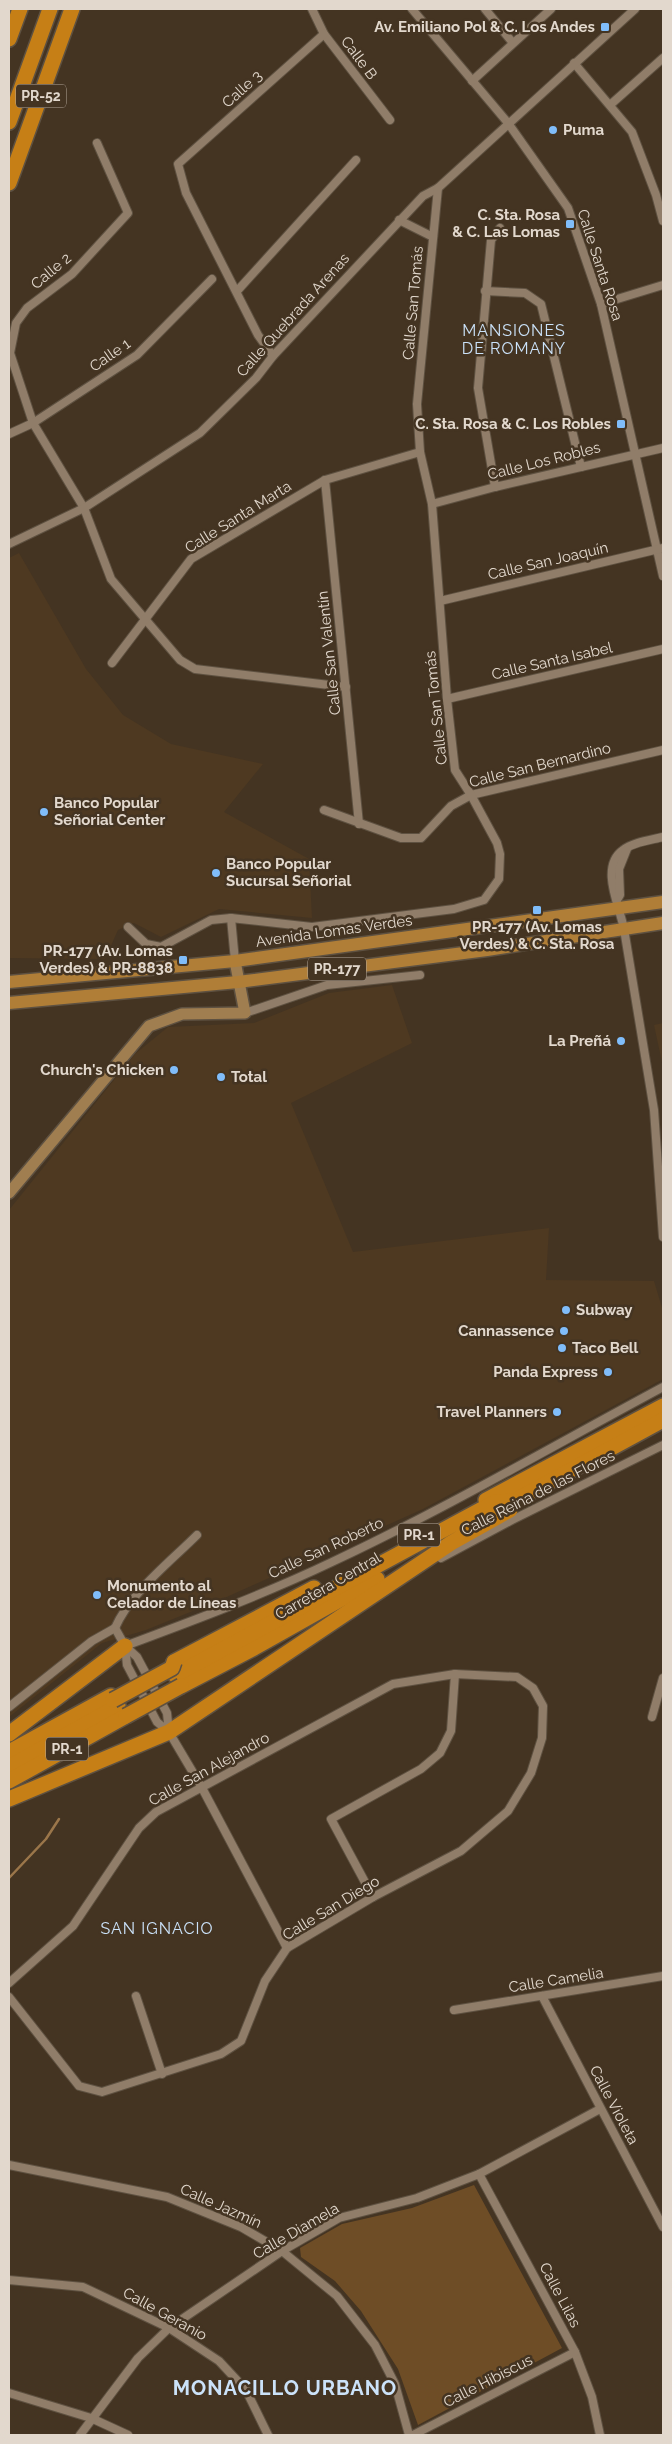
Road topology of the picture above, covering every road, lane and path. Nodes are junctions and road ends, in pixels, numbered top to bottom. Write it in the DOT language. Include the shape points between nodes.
graph roads {
  1 [pos="20,9"];
  2 [pos="50,9"];
  3 [pos="72,9"];
  4 [pos="312,9"];
  5 [pos="412,9"];
  6 [pos="486,9"];
  7 [pos="551,9"];
  8 [pos="635,9"];
  9 [pos="324,34"];
  10 [pos="9,39"];
  11 [pos="513,43"];
  12 [pos="663,58"];
  13 [pos="574,63"];
  14 [pos="472,81"];
  15 [pos="610,104"];
  16 [pos="390,120"];
  17 [pos="9,122"];
  18 [pos="508,123"];
  19 [pos="97,143"];
  20 [pos="356,160"];
  21 [pos="9,183"];
  22 [pos="438,188"];
  23 [pos="660,194"];
  24 [pos="399,220"];
  25 [pos="663,221"];
  26 [pos="500,228"];
  27 [pos="433,237"];
  28 [pos="212,279"];
  29 [pos="663,285"];
  30 [pos="238,290"];
  31 [pos="485,291"];
  32 [pos="601,304"];
  33 [pos="274,356"];
  34 [pos="32,423"];
  35 [pos="9,434"];
  36 [pos="663,448"];
  37 [pos="420,452"];
  38 [pos="634,454"];
  39 [pos="581,467"];
  40 [pos="325,480"];
  41 [pos="495,487"];
  42 [pos="432,504"];
  43 [pos="84,508"];
  44 [pos="9,544"];
  45 [pos="660,549"];
  46 [pos="663,576"];
  47 [pos="440,601"];
  48 [pos="146,621"];
  49 [pos="663,649"];
  50 [pos="112,663"];
  51 [pos="346,687"];
  52 [pos="447,699"];
  53 [pos="663,750"];
  54 [pos="471,795"];
  55 [pos="324,810"];
  56 [pos="359,824"];
  57 [pos="663,837"];
  58 [pos="663,902"];
  59 [pos="619,904"];
  60 [pos="231,918"];
  61 [pos="663,923"];
  62 [pos="128,927"];
  63 [pos="624,929"];
  64 [pos="235,961"];
  65 [pos="420,975"];
  66 [pos="9,982"];
  67 [pos="238,982"];
  68 [pos="9,1003"];
  69 [pos="244,1013"];
  70 [pos="9,1193"];
  71 [pos="663,1237"];
  72 [pos="663,1387"];
  73 [pos="663,1406"];
  74 [pos="663,1420"];
  75 [pos="663,1445"];
  76 [pos="514,1501"];
  77 [pos="197,1536"];
  78 [pos="424,1561"];
  79 [pos="115,1628"];
  80 [pos="126,1646"];
  81 [pos="177,1674"];
  82 [pos="455,1674"];
  83 [pos="663,1678"];
  84 [pos="117,1705"];
  85 [pos="9,1707"];
  86 [pos="652,1718"];
  87 [pos="169,1732"];
  88 [pos="9,1734"];
  89 [pos="9,1752"];
  90 [pos="9,1762"];
  91 [pos="9,1767"];
  92 [pos="9,1781"];
  93 [pos="201,1786"];
  94 [pos="9,1798"];
  95 [pos="373,1897"];
  96 [pos="287,1948"];
  97 [pos="663,1976"];
  98 [pos="9,1983"];
  99 [pos="136,1996"];
  100 [pos="542,1996"];
  101 [pos="9,1997"];
  102 [pos="454,2010"];
  103 [pos="162,2074"];
  104 [pos="600,2110"];
  105 [pos="9,2165"];
  106 [pos="479,2174"];
  107 [pos="663,2227"];
  108 [pos="282,2251"];
  109 [pos="9,2280"];
  110 [pos="169,2328"];
  111 [pos="574,2352"];
  112 [pos="9,2393"];
  113 [pos="91,2418"];
  114 [pos="80,2435"];
  115 [pos="128,2435"];
  116 [pos="268,2435"];
  117 [pos="409,2435"];
  118 [pos="413,2435"];
  119 [pos="600,2435"];
  1 -- 10 [label="highway"];
  2 -- 17 [label="highway"];
  3 -- 21 [label="highway, PR-52"];
  4 -- 9 [label="street, Calle B"];
  5 -- 14 [label="street, Calle Santa Rosa"];
  6 -- 11 [label="street"];
  7 -- 11 [label="street"];
  8 -- 13 [label="street, Calle Quebrada Arenas"];
  9 -- 16 [label="street, Calle B"];
  9 -- 30 [label="street, Calle 3" via="178,164 186,193"];
  11 -- 14 [label="street"];
  12 -- 15 [label="street"];
  13 -- 15 [label="street"];
  13 -- 18 [label="street, Calle Quebrada Arenas"];
  14 -- 18 [label="street, Calle Santa Rosa"];
  15 -- 23 [label="street" via="632,132"];
  18 -- 22 [label="street, Calle Quebrada Arenas"];
  18 -- 32 [label="street, Calle Santa Rosa" via="568,208"];
  19 -- 34 [label="street, Calle 2" via="128,213 72,274 28,308 16,323 10,353"];
  20 -- 30 [label="street"];
  22 -- 24 [label="street, Calle Quebrada Arenas" via="423,196"];
  22 -- 27 [label="street, Calle San Tomás"];
  23 -- 25 [label="street"];
  24 -- 27 [label="street"];
  24 -- 33 [label="street, Calle Quebrada Arenas"];
  26 -- 31 [label="street" via="491,240"];
  27 -- 37 [label="street, Calle San Tomás" via="417,404"];
  28 -- 34 [label="street, Calle 1" via="137,355"];
  29 -- 32 [label="street"];
  30 -- 33 [label="street" via="258,335"];
  31 -- 39 [label="street" via="525,293 541,304"];
  31 -- 41 [label="street" via="478,388"];
  32 -- 38 [label="street, Calle Santa Rosa"];
  33 -- 43 [label="street, Calle Quebrada Arenas" via="200,433"];
  34 -- 35 [label="street, Calle 1"];
  34 -- 43 [label="street, Calle 2"];
  36 -- 38 [label="street, Calle Los Robles"];
  37 -- 40 [label="street, Calle Santa Marta"];
  37 -- 42 [label="street, Calle San Tomás"];
  38 -- 39 [label="street, Calle Los Robles"];
  38 -- 45 [label="street, Calle Santa Rosa"];
  39 -- 41 [label="street, Calle Los Robles"];
  40 -- 48 [label="street, Calle Santa Marta" via="191,559"];
  40 -- 51 [label="street, Calle San Valentín"];
  41 -- 42 [label="street, Calle Los Robles"];
  42 -- 47 [label="street, Calle San Tomás"];
  43 -- 44 [label="street, Calle Quebrada Arenas"];
  43 -- 48 [label="street, Calle 2" via="111,579"];
  45 -- 46 [label="street, Calle Santa Rosa"];
  45 -- 47 [label="street, Calle San Joaquín"];
  47 -- 52 [label="street, Calle San Tomás"];
  48 -- 50 [label="street, Calle Santa Marta"];
  48 -- 51 [label="street" via="180,660 195,669"];
  49 -- 52 [label="street, Calle Santa Isabel"];
  51 -- 56 [label="street, Calle San Valentín"];
  52 -- 54 [label="street, Calle San Tomás" via="455,770"];
  53 -- 54 [label="street, Calle San Bernardino"];
  54 -- 56 [label="street, Calle San Bernardino" via="451,806 421,838 401,838"];
  54 -- 60 [label="street, Calle San Tomás" via="500,854 499,878 484,900 454,909 312,926"];
  55 -- 56 [label="street, Calle San Bernardino"];
  57 -- 59 [label="street" via="628,847 613,865 613,896"];
  58 -- 59 [label="main road, Avenida Lomas Verdes / PR-177"];
  59 -- 63 [label="street"];
  59 -- 64 [label="main road, Avenida Lomas Verdes / PR-177"];
  60 -- 62 [label="street, Calle San Tomás" via="211,920 161,946 146,944"];
  60 -- 64 [label="street"];
  61 -- 63 [label="main road, PR-177"];
  63 -- 67 [label="main road, PR-177"];
  63 -- 71 [label="street" via="654,1110"];
  64 -- 66 [label="main road, Avenida Lomas Verdes / PR-177"];
  64 -- 67 [label="street"];
  65 -- 69 [label="street" via="327,985"];
  67 -- 68 [label="main road, PR-177"];
  67 -- 69 [label="street"];
  69 -- 70 [label="street" via="182,1014 149,1026"];
  72 -- 80 [label="street, Calle San Roberto" via="380,1539 238,1603"];
  73 -- 81 [label="highway, Carretera Central / PR-1" via="444,1522"];
  74 -- 76 [label="highway, Carretera Central / PR-1"];
  75 -- 78 [label="street, Calle Reina de las Flores" via="442,1557"];
  76 -- 78 [label="highway" via="510,1510"];
  76 -- 81 [label="highway, Carretera Central / PR-1" via="262,1644"];
  77 -- 79 [label="street" via="133,1599"];
  78 -- 87 [label="highway"];
  79 -- 80 [label="street"];
  79 -- 85 [label="street" via="92,1641"];
  80 -- 87 [label="street" via="137,1657 167,1713"];
  80 -- 87 [label="street" via="127,1665 157,1722"];
  80 -- 88 [label="highway"];
  81 -- 84 [label="highway, Carretera Central / PR-1, bridge"];
  81 -- 84 [label="highway, Carretera Central / PR-1"];
  82 -- 93 [label="street, Calle San Alejandro" via="394,1684"];
  82 -- 95 [label="street" via="451,1731 440,1753 421,1769 331,1819"];
  82 -- 95 [label="street, Calle San Diego" via="517,1677 533,1688 543,1706 543,1730 531,1773 508,1811 461,1851"];
  83 -- 86 [label="street"];
  84 -- 89 [label="highway, Carretera Central / PR-1"];
  84 -- 90 [label="highway"];
  84 -- 91 [label="highway"];
  84 -- 92 [label="highway, Carretera Central / PR-1"];
  87 -- 93 [label="street"];
  87 -- 94 [label="highway"];
  93 -- 96 [label="street"];
  93 -- 98 [label="street, Calle San Alejandro" via="156,1812 139,1828 74,1926"];
  95 -- 96 [label="street, Calle San Diego"];
  96 -- 103 [label="street, Calle San Diego" via="265,1981 241,2041 221,2054"];
  97 -- 100 [label="street, Calle Camelia"];
  99 -- 103 [label="street"];
  100 -- 102 [label="street, Calle Camelia"];
  100 -- 104 [label="street, Calle Violeta"];
  101 -- 103 [label="street, Calle San Diego" via="79,2086 102,2092"];
  104 -- 106 [label="street, Calle Diamela"];
  104 -- 107 [label="street, Calle Violeta"];
  105 -- 108 [label="street, Calle Jazmín" via="167,2197 241,2227"];
  106 -- 108 [label="street, Calle Diamela" via="417,2198 339,2218"];
  106 -- 111 [label="street, Calle Lilas"];
  108 -- 110 [label="street, Calle Diamela"];
  108 -- 117 [label="street, Calle Jazmín" via="337,2296 375,2345 395,2384"];
  109 -- 110 [label="street, Calle Geranio" via="83,2286"];
  110 -- 113 [label="street, Calle Diamela" via="138,2358"];
  110 -- 116 [label="street, Calle Geranio" via="218,2360 246,2390"];
  111 -- 118 [label="street, Calle Hibiscus"];
  111 -- 119 [label="street, Calle Lilas" via="592,2397"];
  112 -- 113 [label="street"];
  113 -- 114 [label="street, Calle Diamela"];
  113 -- 115 [label="street"];
}
